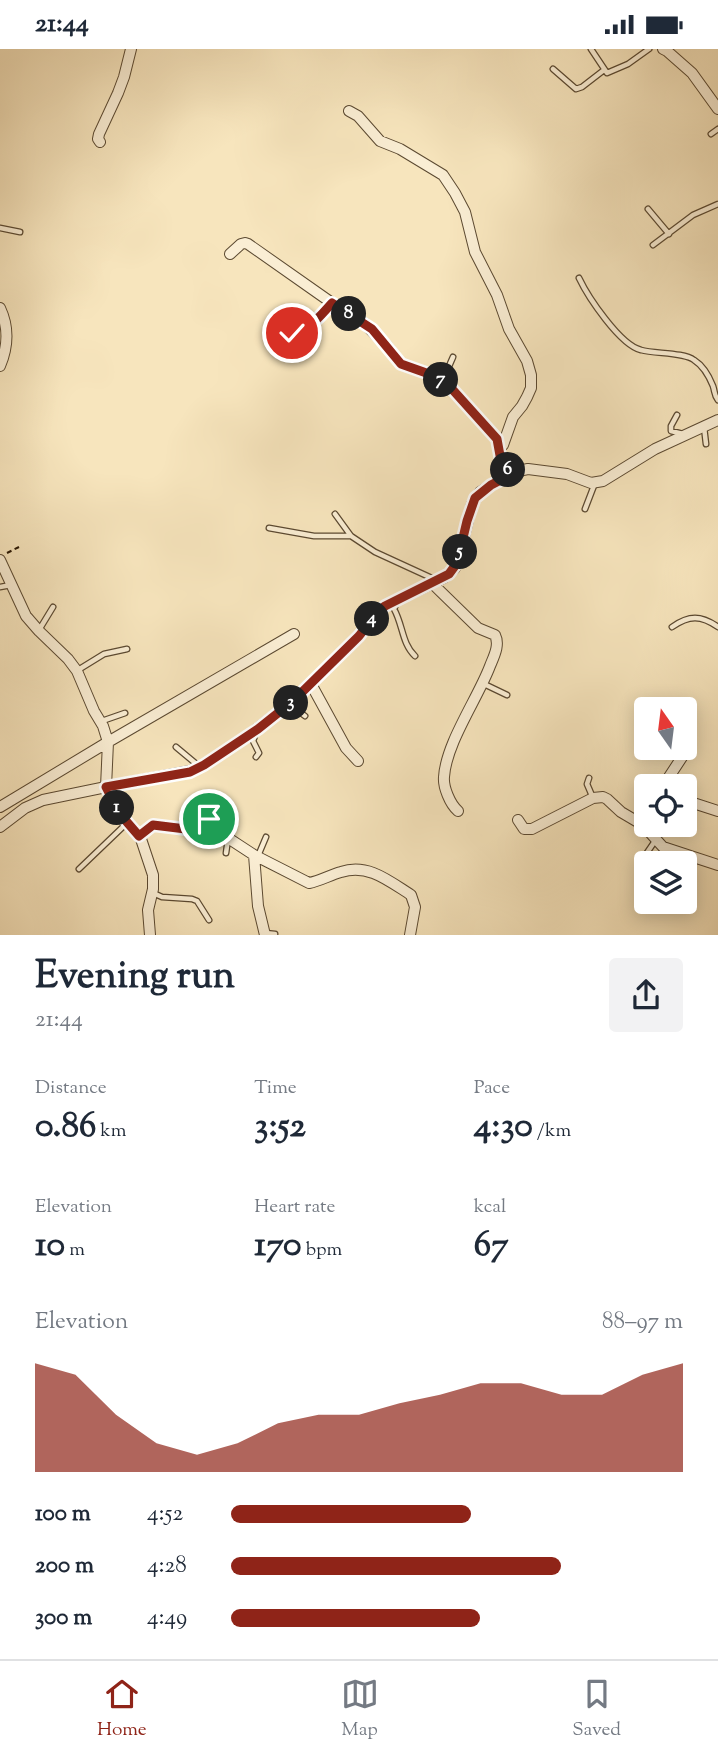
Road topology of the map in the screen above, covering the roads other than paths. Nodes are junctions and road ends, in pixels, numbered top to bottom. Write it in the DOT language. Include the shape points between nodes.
graph roads {
  1 [pos="131,49"];
  2 [pos="590,49"];
  3 [pos="649,49"];
  4 [pos="663,49"];
  5 [pos="553,69"];
  6 [pos="604,70"];
  7 [pos="718,109"];
  8 [pos="349,111"];
  9 [pos="718,129"];
  10 [pos="710,134"];
  11 [pos="100,142"];
  12 [pos="718,204"];
  13 [pos="648,209"];
  14 [pos="0,228"];
  15 [pos="20,232"];
  16 [pos="669,234"];
  17 [pos="653,245"];
  18 [pos="230,254"];
  19 [pos="579,278"];
  20 [pos="332,303"];
  21 [pos="0,308"];
  22 [pos="287,332"];
  23 [pos="453,356"];
  24 [pos="1,362"];
  25 [pos="442,381"];
  26 [pos="718,400"];
  27 [pos="677,415"];
  28 [pos="718,420"];
  29 [pos="704,426"];
  30 [pos="684,435"];
  31 [pos="706,444"];
  32 [pos="499,448"];
  33 [pos="518,471"];
  34 [pos="596,482"];
  35 [pos="585,509"];
  36 [pos="335,514"];
  37 [pos="269,528"];
  38 [pos="351,536"];
  39 [pos="0,558"];
  40 [pos="438,580"];
  41 [pos="12,585"];
  42 [pos="0,587"];
  43 [pos="399,599"];
  44 [pos="53,607"];
  45 [pos="672,627"];
  46 [pos="718,627"];
  47 [pos="39,631"];
  48 [pos="294,634"];
  49 [pos="127,649"];
  50 [pos="415,656"];
  51 [pos="77,671"];
  52 [pos="311,684"];
  53 [pos="484,684"];
  54 [pos="507,695"];
  55 [pos="293,701"];
  56 [pos="125,713"];
  57 [pos="305,716"];
  58 [pos="101,721"];
  59 [pos="258,729"];
  60 [pos="108,742"];
  61 [pos="176,747"];
  62 [pos="256,757"];
  63 [pos="358,761"];
  64 [pos="201,767"];
  65 [pos="589,778"];
  66 [pos="106,787"];
  67 [pos="593,798"];
  68 [pos="697,804"];
  69 [pos="0,807"];
  70 [pos="218,811"];
  71 [pos="458,811"];
  72 [pos="718,811"];
  73 [pos="518,820"];
  74 [pos="127,823"];
  75 [pos="0,827"];
  76 [pos="202,831"];
  77 [pos="139,836"];
  78 [pos="266,837"];
  79 [pos="228,838"];
  80 [pos="656,840"];
  81 [pos="648,851"];
  82 [pos="226,853"];
  83 [pos="256,856"];
  84 [pos="718,865"];
  85 [pos="79,869"];
  86 [pos="152,892"];
  87 [pos="209,920"];
  88 [pos="264,934"];
  89 [pos="275,934"];
  90 [pos="150,935"];
  91 [pos="410,935"];
  1 -- 11 [label="street"];
  2 -- 6 [label="lane"];
  3 -- 6 [label="lane" via="610,73"];
  4 -- 7 [label="street" via="692,73"];
  5 -- 6 [label="lane" via="576,89"];
  8 -- 32 [label="street" via="380,141 443,175 465,212 479,262 531,375 531,388"];
  9 -- 10 [label="lane"];
  12 -- 16 [label="lane" via="693,215"];
  13 -- 16 [label="lane"];
  14 -- 15 [label="lane"];
  16 -- 17 [label="lane"];
  18 -- 20 [label="street" via="245,243"];
  19 -- 26 [label="lane" via="625,342 640,350 691,357 701,366"];
  20 -- 22 [label="lane" via="308,327"];
  20 -- 25 [label="street" via="372,329 401,364"];
  21 -- 24 [label="street" via="6,330"];
  23 -- 25 [label="lane"];
  25 -- 32 [label="street" via="497,439"];
  27 -- 30 [label="lane" via="671,431"];
  28 -- 29 [label="street"];
  29 -- 30 [label="street"];
  29 -- 31 [label="lane"];
  30 -- 34 [label="street"];
  32 -- 33 [label="street" via="505,469"];
  33 -- 34 [label="street" via="547,470"];
  33 -- 40 [label="street" via="475,498 457,563"];
  34 -- 35 [label="lane"];
  36 -- 38 [label="lane"];
  37 -- 38 [label="lane" via="314,536"];
  38 -- 40 [label="lane"];
  39 -- 41 [label="street"];
  40 -- 43 [label="street"];
  40 -- 53 [label="street" via="434,585 478,628 497,637"];
  41 -- 42 [label="lane"];
  41 -- 47 [label="street" via="26,616"];
  43 -- 50 [label="lane" via="394,609 406,645"];
  43 -- 52 [label="street" via="377,613"];
  44 -- 47 [label="lane"];
  45 -- 46 [label="lane" via="692,618"];
  47 -- 51 [label="street"];
  48 -- 60 [label="street"];
  49 -- 51 [label="lane" via="104,654"];
  51 -- 58 [label="street"];
  52 -- 55 [label="street"];
  52 -- 63 [label="street"];
  53 -- 54 [label="lane"];
  53 -- 71 [label="street" via="458,732 445,773"];
  55 -- 57 [label="lane" via="293,707"];
  55 -- 59 [label="street"];
  56 -- 58 [label="lane"];
  58 -- 60 [label="street"];
  59 -- 62 [label="lane" via="253,741 259,753"];
  59 -- 64 [label="street"];
  60 -- 66 [label="street"];
  60 -- 69 [label="street"];
  61 -- 64 [label="lane"];
  64 -- 66 [label="street"];
  65 -- 67 [label="lane"];
  66 -- 74 [label="street"];
  66 -- 75 [label="street" via="43,800"];
  67 -- 73 [label="street" via="532,829 524,829"];
  67 -- 80 [label="street" via="607,799"];
  68 -- 72 [label="street"];
  70 -- 76 [label="lane"];
  74 -- 77 [label="street"];
  74 -- 85 [label="lane"];
  76 -- 77 [label="street" via="153,825"];
  76 -- 79 [label="street"];
  77 -- 86 [label="street" via="153,875"];
  78 -- 83 [label="lane"];
  79 -- 82 [label="lane"];
  79 -- 83 [label="street"];
  80 -- 81 [label="lane"];
  80 -- 84 [label="street" via="663,847"];
  83 -- 88 [label="street"];
  83 -- 91 [label="street" via="309,883 352,869 378,875 411,895 415,907"];
  86 -- 87 [label="lane" via="192,898"];
  86 -- 90 [label="street"];
  88 -- 89 [label="lane"];
}
